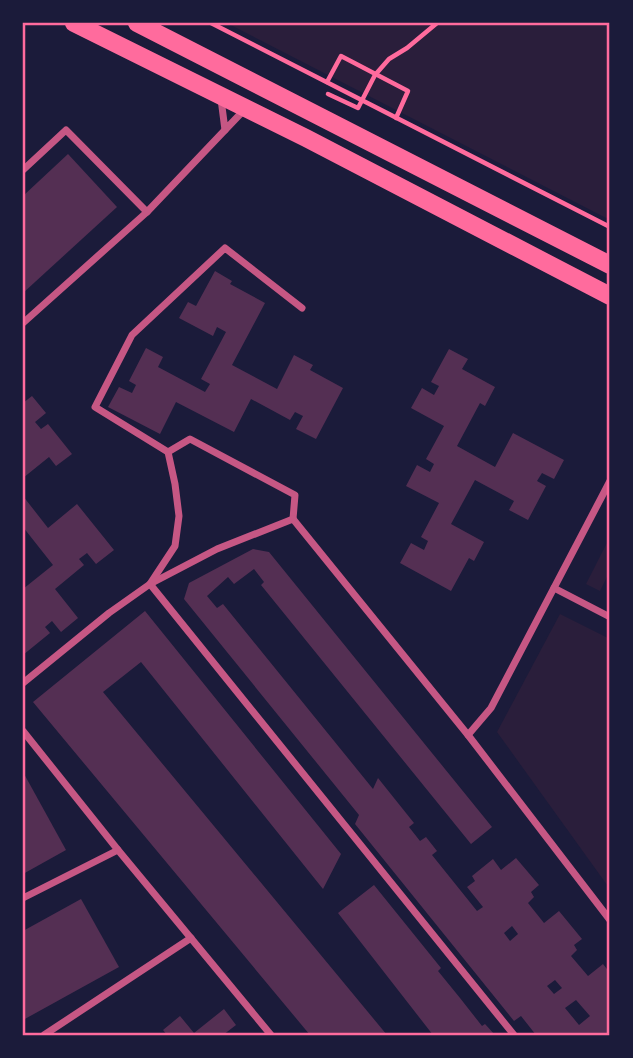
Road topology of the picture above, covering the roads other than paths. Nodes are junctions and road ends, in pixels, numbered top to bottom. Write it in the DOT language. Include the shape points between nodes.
graph roads {
  1 [pos="74,23"];
  2 [pos="137,23"];
  3 [pos="220,95"];
  4 [pos="246,108"];
  5 [pos="225,130"];
  6 [pos="23,170"];
  7 [pos="147,212"];
  8 [pos="610,265"];
  9 [pos="610,296"];
  10 [pos="302,307"];
  11 [pos="23,323"];
  12 [pos="168,452"];
  13 [pos="610,481"];
  14 [pos="293,519"];
  15 [pos="150,584"];
  16 [pos="554,588"];
  17 [pos="610,617"];
  18 [pos="23,683"];
  19 [pos="23,731"];
  20 [pos="468,735"];
  21 [pos="118,850"];
  22 [pos="23,898"];
  23 [pos="610,920"];
  24 [pos="191,938"];
  25 [pos="44,1035"];
  26 [pos="271,1035"];
  27 [pos="514,1035"];
  1 -- 3 [label="main road"];
  2 -- 8 [label="main road"];
  3 -- 4 [label="main road"];
  3 -- 5 [label="street"];
  4 -- 5 [label="street"];
  4 -- 9 [label="main road"];
  5 -- 7 [label="street"];
  6 -- 7 [label="street" via="66,130"];
  7 -- 11 [label="street"];
  10 -- 12 [label="street" via="225,248 132,335 95,407"];
  12 -- 14 [label="street" via="190,439 295,495"];
  12 -- 15 [label="street" via="178,526 175,546"];
  13 -- 16 [label="street"];
  14 -- 15 [label="street" via="217,549"];
  14 -- 20 [label="street"];
  15 -- 18 [label="street"];
  15 -- 27 [label="street"];
  16 -- 17 [label="street"];
  16 -- 20 [label="street" via="491,708"];
  19 -- 21 [label="street"];
  20 -- 23 [label="street"];
  21 -- 22 [label="street"];
  21 -- 24 [label="street"];
  24 -- 25 [label="street"];
  24 -- 26 [label="street"];
}
